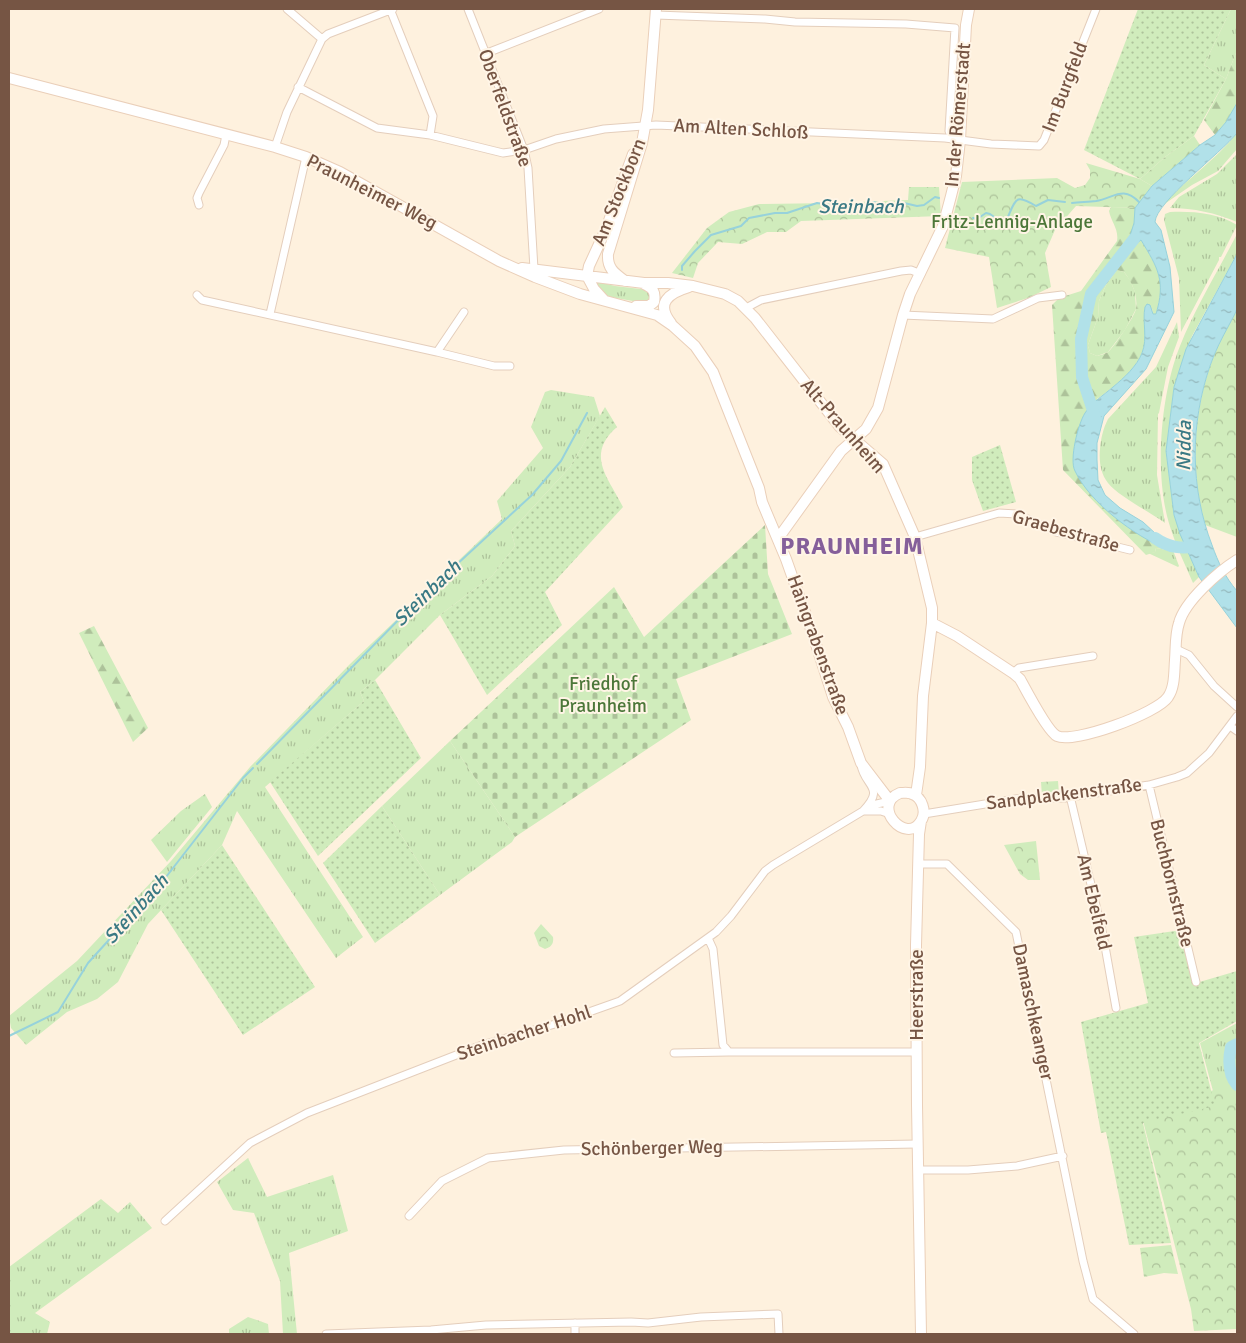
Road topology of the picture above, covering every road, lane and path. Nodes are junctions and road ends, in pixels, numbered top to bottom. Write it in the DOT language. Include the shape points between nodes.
graph roads {
  1 [pos="288,9"];
  2 [pos="391,9"];
  3 [pos="468,9"];
  4 [pos="599,9"];
  5 [pos="969,9"];
  6 [pos="1096,9"];
  7 [pos="656,12"];
  8 [pos="322,39"];
  9 [pos="486,53"];
  10 [pos="9,78"];
  11 [pos="298,87"];
  12 [pos="645,126"];
  13 [pos="226,135"];
  14 [pos="430,135"];
  15 [pos="957,140"];
  16 [pos="275,147"];
  17 [pos="524,150"];
  18 [pos="306,157"];
  19 [pos="199,205"];
  20 [pos="511,266"];
  21 [pos="534,270"];
  22 [pos="921,274"];
  23 [pos="587,276"];
  24 [pos="626,281"];
  25 [pos="644,284"];
  26 [pos="693,286"];
  27 [pos="1062,295"];
  28 [pos="197,296"];
  29 [pos="606,301"];
  30 [pos="628,306"];
  31 [pos="746,308"];
  32 [pos="464,312"];
  33 [pos="270,314"];
  34 [pos="903,315"];
  35 [pos="673,326"];
  36 [pos="437,352"];
  37 [pos="510,366"];
  38 [pos="853,439"];
  39 [pos="915,537"];
  40 [pos="779,542"];
  41 [pos="1130,550"];
  42 [pos="1234,562"];
  43 [pos="932,623"];
  44 [pos="1176,648"];
  45 [pos="1093,656"];
  46 [pos="1013,673"];
  47 [pos="1237,707"];
  48 [pos="1237,716"];
  49 [pos="1230,726"];
  50 [pos="1237,731"];
  51 [pos="861,763"];
  52 [pos="1149,785"];
  53 [pos="916,795"];
  54 [pos="1070,796"];
  55 [pos="890,801"];
  56 [pos="865,808"];
  57 [pos="890,814"];
  58 [pos="923,817"];
  59 [pos="905,829"];
  60 [pos="919,864"];
  61 [pos="708,938"];
  62 [pos="1196,982"];
  63 [pos="1116,1008"];
  64 [pos="728,1052"];
  65 [pos="917,1052"];
  66 [pos="674,1053"];
  67 [pos="917,1144"];
  68 [pos="1063,1156"];
  69 [pos="918,1170"];
  70 [pos="409,1216"];
  71 [pos="165,1221"];
  72 [pos="574,1323"];
  73 [pos="326,1334"];
  74 [pos="575,1334"];
  75 [pos="779,1334"];
  76 [pos="921,1334"];
  77 [pos="1134,1334"];
  1 -- 8 [label="street"];
  2 -- 8 [label="street"];
  2 -- 14 [label="street" via="433,116"];
  3 -- 9 [label="street, Oberfeldstraße"];
  4 -- 9 [label="street"];
  5 -- 15 [label="main road, In der Römerstadt"];
  6 -- 15 [label="street, Im Burgfeld" via="1040,146"];
  7 -- 12 [label="main road"];
  7 -- 15 [label="street, In der Römerstadt" via="795,22 955,28 949,131"];
  8 -- 11 [label="street"];
  9 -- 17 [label="street, Oberfeldstraße"];
  10 -- 13 [label="main road, Praunheimer Weg"];
  11 -- 14 [label="street, Am Alten Schloß" via="377,128"];
  11 -- 16 [label="street"];
  12 -- 15 [label="street, Am Alten Schloß"];
  12 -- 17 [label="street, Am Alten Schloß" via="604,129"];
  12 -- 23 [label="main road, Am Stockborn"];
  12 -- 24 [label="main road, Am Stockborn" via="608,254 609,268"];
  13 -- 16 [label="main road, Praunheimer Weg"];
  13 -- 19 [label="street" via="199,192"];
  14 -- 17 [label="street, Am Alten Schloß" via="503,153"];
  15 -- 22 [label="main road, In der Römerstadt" via="956,176 946,219"];
  16 -- 18 [label="main road, Praunheimer Weg"];
  17 -- 21 [label="street, Oberfeldstraße"];
  18 -- 20 [label="main road, Praunheimer Weg" via="340,172"];
  18 -- 33 [label="street"];
  20 -- 21 [label="main road, Praunheimer Weg"];
  20 -- 29 [label="main road, Praunheimer Weg" via="551,284"];
  21 -- 23 [label="main road, Praunheimer Weg"];
  22 -- 31 [label="street" via="901,271 761,300"];
  22 -- 34 [label="main road, In der Römerstadt"];
  23 -- 24 [label="main road, Praunheimer Weg"];
  23 -- 29 [label="main road"];
  24 -- 25 [label="main road, Praunheimer Weg"];
  25 -- 26 [label="main road, Praunheimer Weg"];
  25 -- 30 [label="main road" via="654,290 654,302 648,306"];
  26 -- 31 [label="main road, Alt-Praunheim" via="725,294"];
  26 -- 35 [label="main road" via="667,299 665,315"];
  27 -- 34 [label="street" via="1038,298 993,319"];
  28 -- 33 [label="street" via="202,300"];
  29 -- 30 [label="main road, Praunheimer Weg"];
  30 -- 35 [label="main road, Praunheimer Weg" via="657,315"];
  31 -- 38 [label="main road, Alt-Praunheim"];
  32 -- 36 [label="street"];
  33 -- 36 [label="street"];
  34 -- 38 [label="main road, In der Römerstadt" via="878,408 866,429"];
  35 -- 40 [label="main road, Haingrabenstraße" via="695,346 713,372"];
  36 -- 37 [label="street" via="494,366"];
  38 -- 39 [label="main road, Alt-Praunheim" via="883,464"];
  38 -- 40 [label="main road, In der Römerstadt" via="841,450 782,533"];
  39 -- 41 [label="street, Graebestraße" via="1000,513 1017,514 1056,532"];
  39 -- 43 [label="main road, Alt-Praunheim" via="929,591"];
  40 -- 51 [label="main road, Haingrabenstraße" via="833,697"];
  42 -- 44 [label="main road" via="1189,603 1178,626"];
  43 -- 46 [label="main road"];
  43 -- 53 [label="main road"];
  44 -- 46 [label="main road" via="1171,693 1162,704 1114,726 1075,737 1056,736"];
  44 -- 47 [label="street" via="1189,655 1214,686"];
  45 -- 46 [label="street" via="1019,668"];
  48 -- 49 [label="street, Sandplackenstraße"];
  49 -- 50 [label="street"];
  49 -- 52 [label="street, Sandplackenstraße" via="1187,773"];
  51 -- 55 [label="main road, Haingrabenstraße"];
  51 -- 56 [label="street" via="862,773 874,791"];
  52 -- 54 [label="street, Sandplackenstraße"];
  52 -- 62 [label="street, Buchbornstraße"];
  53 -- 55 [label="main road" via="900,793"];
  53 -- 58 [label="main road" via="923,806"];
  54 -- 58 [label="street, Sandplackenstraße" via="1022,798"];
  54 -- 63 [label="street, Am Ebelfeld" via="1103,935"];
  55 -- 56 [label="street, Steinbacher Hohl"];
  55 -- 57 [label="main road"];
  56 -- 57 [label="street"];
  56 -- 61 [label="street, Steinbacher Hohl" via="765,871 731,916"];
  57 -- 59 [label="main road"];
  58 -- 59 [label="main road"];
  58 -- 60 [label="main road, Heerstraße" via="919,834"];
  59 -- 60 [label="main road" via="915,845"];
  60 -- 65 [label="main road, Heerstraße"];
  60 -- 68 [label="street, Damaschkeanger" via="947,864 1016,932"];
  61 -- 64 [label="street" via="713,949 723,1045"];
  61 -- 71 [label="street, Steinbacher Hohl" via="620,1000 555,1024 482,1045 307,1113 261,1136"];
  64 -- 65 [label="street"];
  64 -- 66 [label="street"];
  65 -- 67 [label="main road, Heerstraße"];
  67 -- 69 [label="main road, Heerstraße"];
  67 -- 70 [label="street, Schönberger Weg" via="564,1150 488,1158 442,1181"];
  68 -- 69 [label="street" via="1017,1166"];
  68 -- 77 [label="street, Damaschkeanger" via="1093,1299"];
  69 -- 76 [label="main road, Heerstraße"];
  72 -- 73 [label="street"];
  72 -- 74 [label="street"];
  72 -- 75 [label="street" via="648,1323 778,1314"];
}
